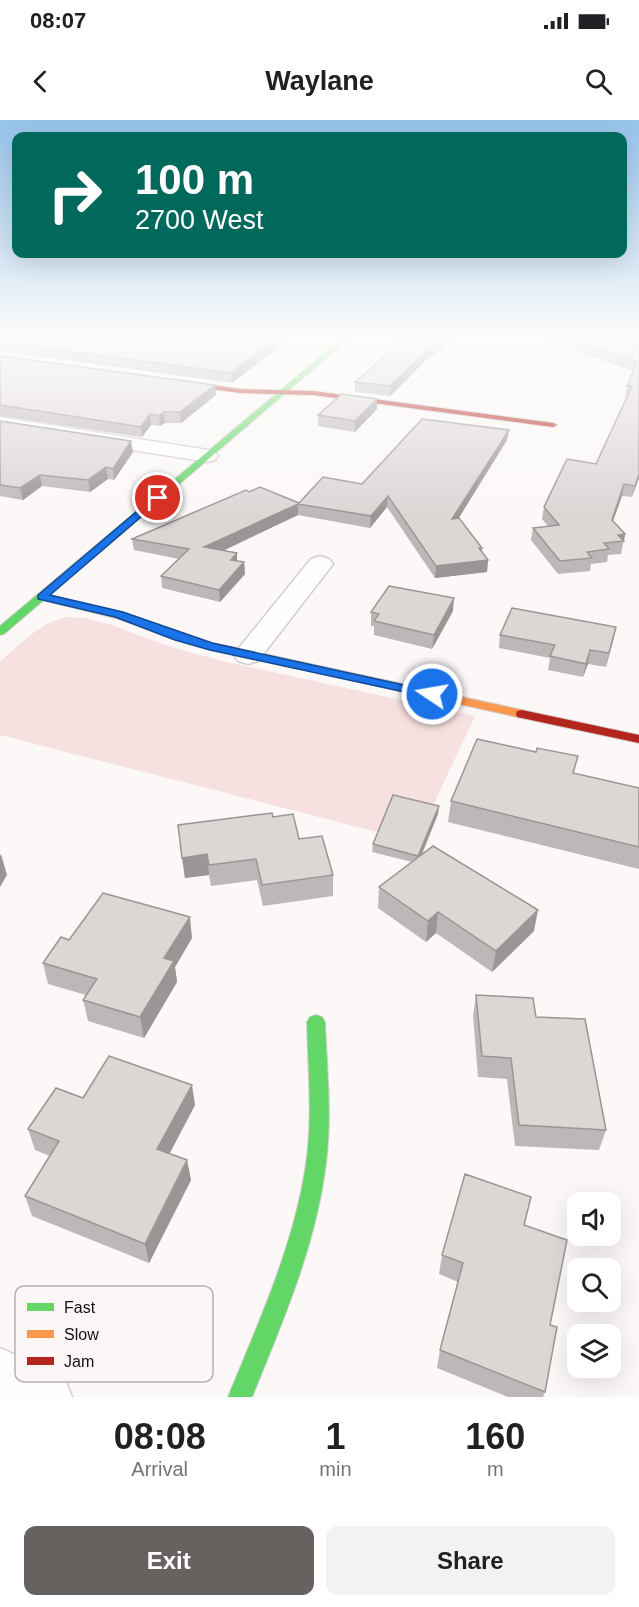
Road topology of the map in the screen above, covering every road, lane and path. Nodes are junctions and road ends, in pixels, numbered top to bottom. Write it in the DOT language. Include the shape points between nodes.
graph roads {
  1 [pos="278,397"];
  2 [pos="339,397"];
  3 [pos="0,423"];
  4 [pos="553,425"];
  5 [pos="208,456"];
  6 [pos="320,564"];
  7 [pos="42,597"];
  8 [pos="0,632"];
  9 [pos="248,655"];
  10 [pos="639,739"];
  11 [pos="316,1022"];
  12 [pos="0,1377"];
  13 [pos="43,1397"];
  14 [pos="240,1397"];
  1 -- 5 [label="street"];
  2 -- 4 [label="street"];
  3 -- 5 [label="street"];
  5 -- 7 [label="street"];
  6 -- 9 [label="street"];
  7 -- 8 [label="street"];
  7 -- 9 [label="street" via="102,610 194,642"];
  9 -- 10 [label="street"];
  11 -- 14 [label="street" via="318,1124 309,1202 283,1287"];
  12 -- 13 [label="street"];
}
